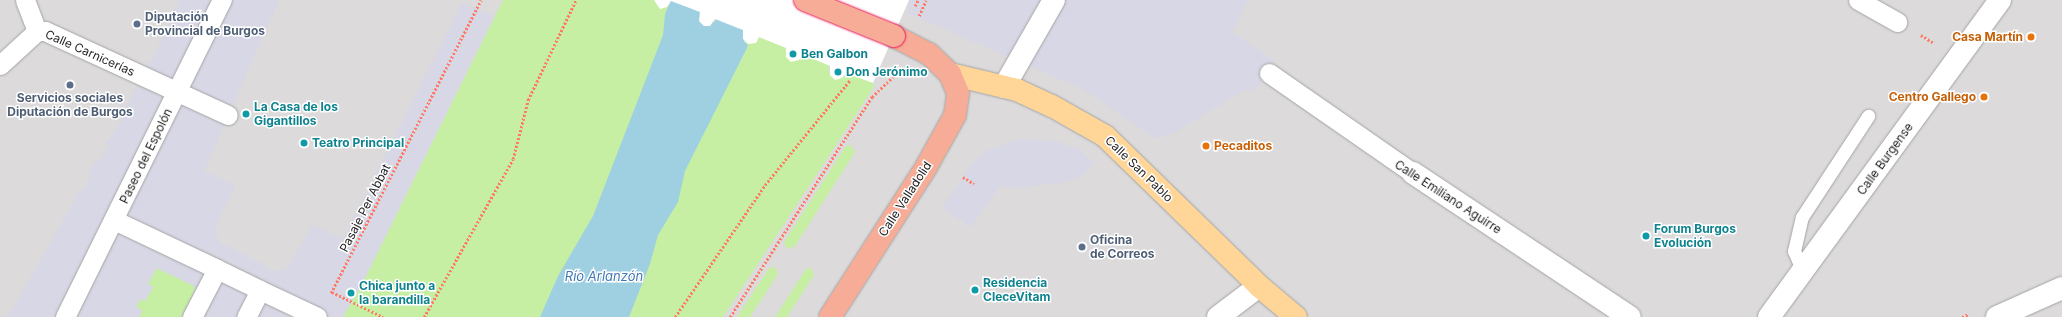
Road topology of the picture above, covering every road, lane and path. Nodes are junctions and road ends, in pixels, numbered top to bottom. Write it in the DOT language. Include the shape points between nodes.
graph roads {
  1 [pos="25,0"];
  2 [pos="222,0"];
  3 [pos="481,0"];
  4 [pos="576,0"];
  5 [pos="805,0"];
  6 [pos="918,0"];
  7 [pos="926,0"];
  8 [pos="1054,0"];
  9 [pos="1858,0"];
  10 [pos="2000,0"];
  11 [pos="915,6"];
  12 [pos="918,18"];
  13 [pos="1897,22"];
  14 [pos="37,31"];
  15 [pos="0,65"];
  16 [pos="895,73"];
  17 [pos="1269,73"];
  18 [pos="950,74"];
  19 [pos="850,80"];
  20 [pos="1004,87"];
  21 [pos="178,92"];
  22 [pos="228,115"];
  23 [pos="1868,116"];
  24 [pos="1413,173"];
  25 [pos="962,177"];
  26 [pos="974,184"];
  27 [pos="114,220"];
  28 [pos="217,269"];
  29 [pos="1802,272"];
  30 [pos="1259,286"];
  31 [pos="2062,288"];
  32 [pos="260,290"];
  33 [pos="332,292"];
  34 [pos="329,298"];
  35 [pos="65,317"];
  36 [pos="192,317"];
  37 [pos="246,317"];
  38 [pos="317,317"];
  39 [pos="383,317"];
  40 [pos="424,317"];
  41 [pos="675,317"];
  42 [pos="730,317"];
  43 [pos="830,317"];
  44 [pos="1218,317"];
  45 [pos="1296,317"];
  46 [pos="1630,317"];
  47 [pos="1769,317"];
  48 [pos="1997,317"];
  1 -- 14 [label="street, Calle Carnicerías"];
  2 -- 21 [label="street, Paseo del Espolón"];
  3 -- 33 [label="path, Pasaje Per Abbat"];
  4 -- 40 [label="path" via="528,100 513,159"];
  5 -- 18 [label="highway, bridge" via="894,36 925,52"];
  6 -- 11 [label="path"];
  7 -- 12 [label="path"];
  8 -- 20 [label="street"];
  9 -- 13 [label="street"];
  10 -- 29 [label="street, Calle Burgense"];
  14 -- 15 [label="street, Calle Carnicerías"];
  14 -- 21 [label="street, Calle Carnicerías" via="45,31"];
  16 -- 42 [label="path" via="872,97"];
  17 -- 24 [label="street, Calle Emiliano Aguirre"];
  18 -- 20 [label="main road, Calle San Pablo"];
  18 -- 43 [label="highway, Calle Valladolid" via="958,93 955,115 929,163"];
  19 -- 41 [label="path" via="765,185"];
  20 -- 30 [label="main road, Calle San Pablo" via="1052,106 1105,136"];
  21 -- 22 [label="street"];
  21 -- 27 [label="street, Paseo del Espolón"];
  23 -- 29 [label="lane" via="1802,217 1794,251"];
  24 -- 46 [label="street, Calle Emiliano Aguirre"];
  25 -- 26 [label="path"];
  27 -- 28 [label="street"];
  27 -- 35 [label="street, Paseo del Espolón"];
  28 -- 32 [label="street"];
  28 -- 36 [label="street"];
  29 -- 47 [label="street, Calle Burgense"];
  30 -- 44 [label="street"];
  30 -- 45 [label="main road, Calle San Pablo"];
  31 -- 48 [label="street"];
  32 -- 37 [label="street"];
  32 -- 38 [label="street"];
  33 -- 34 [label="path, Pasaje Per Abbat"];
  33 -- 39 [label="path"];
}
